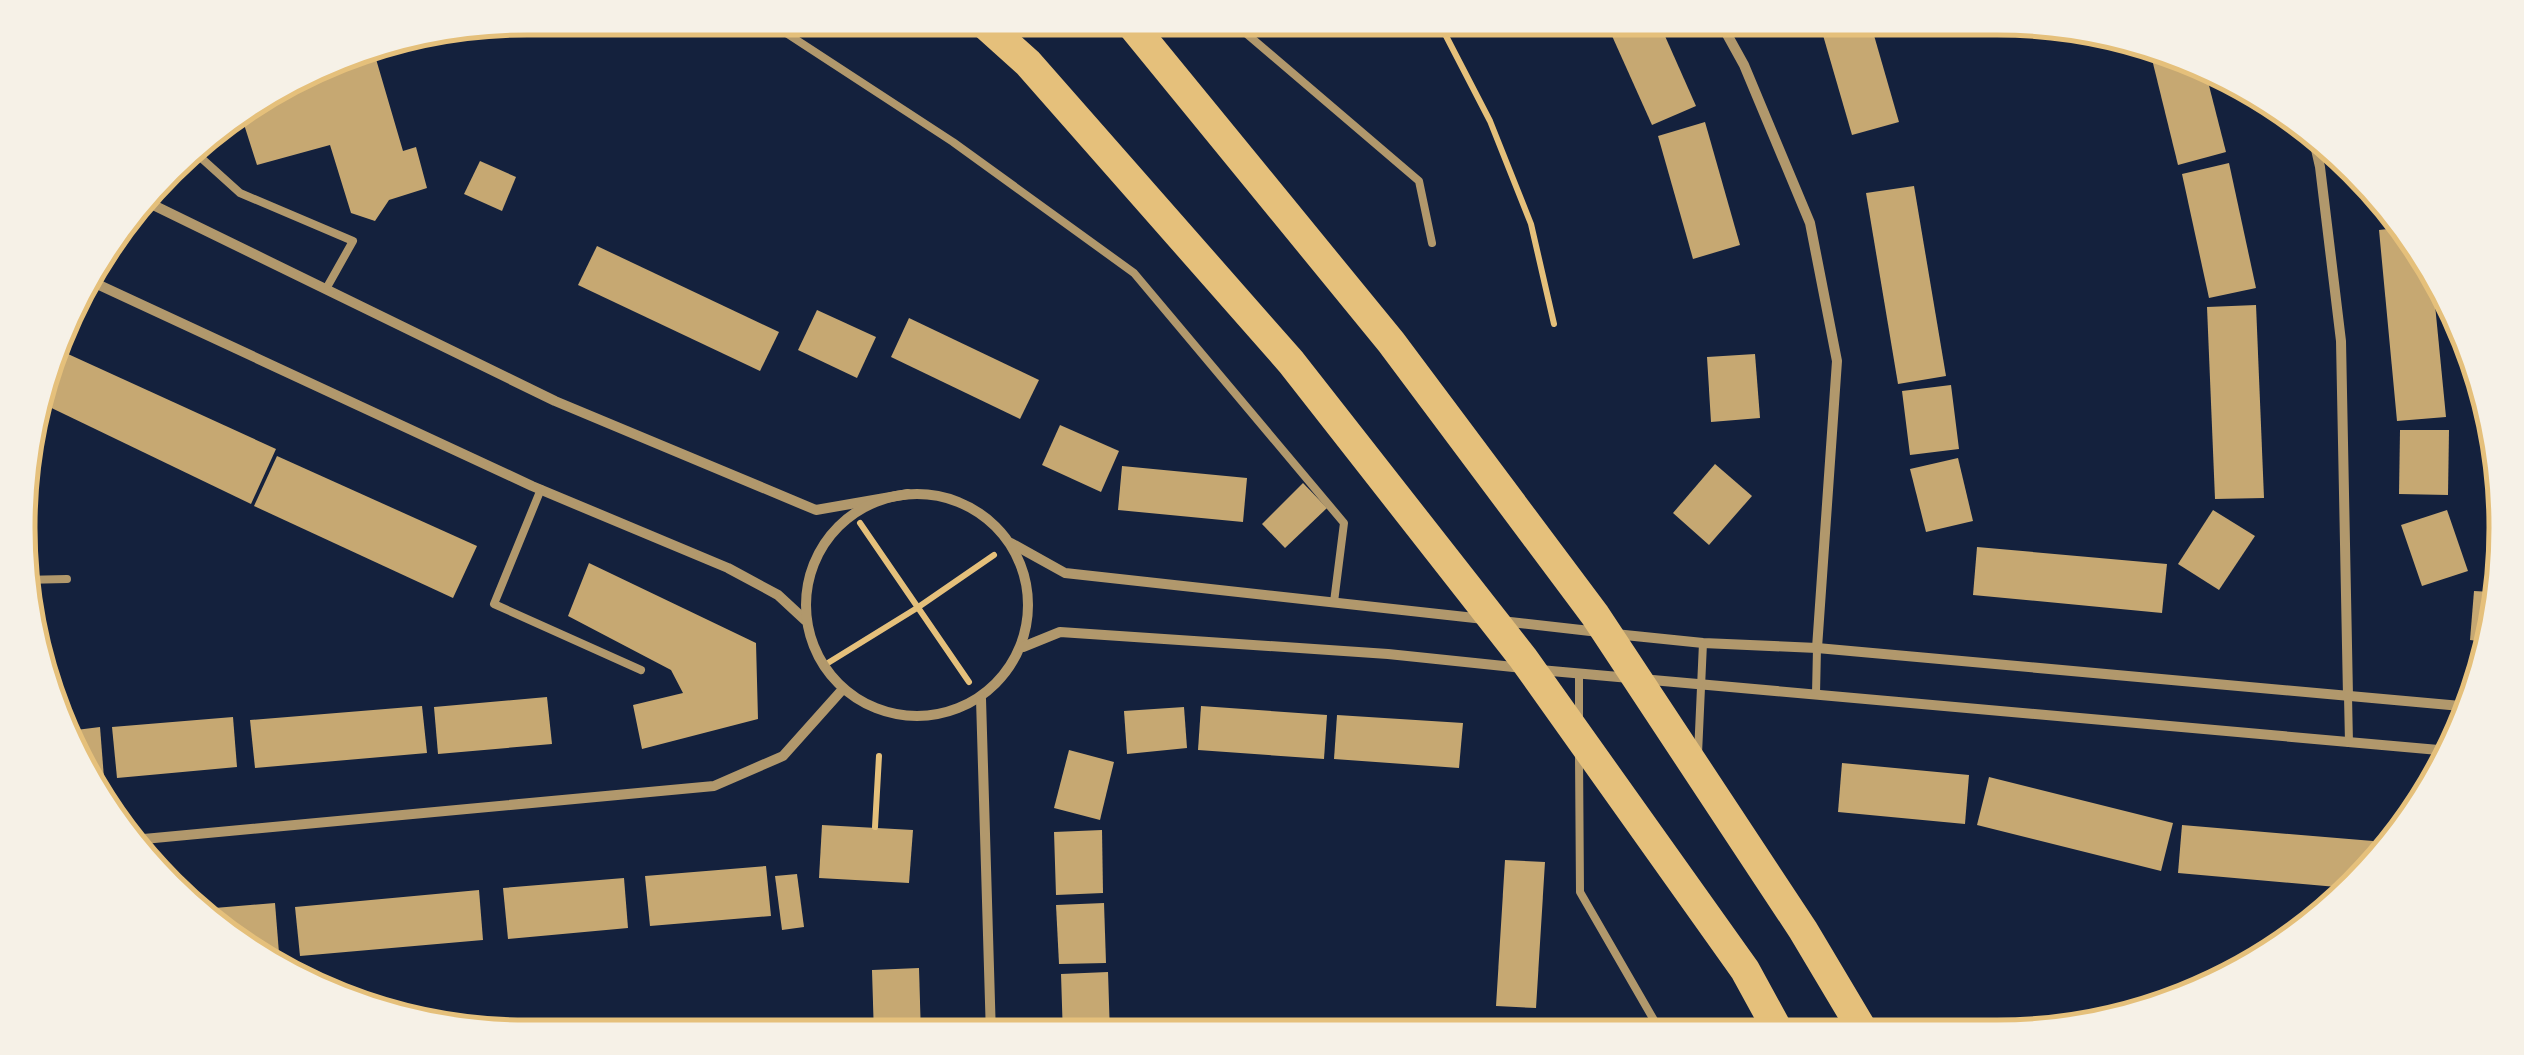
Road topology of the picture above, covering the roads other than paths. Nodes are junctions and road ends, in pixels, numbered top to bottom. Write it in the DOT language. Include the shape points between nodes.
graph roads {
  1 [pos="790,35"];
  2 [pos="997,35"];
  3 [pos="1140,35"];
  4 [pos="1248,35"];
  5 [pos="1727,35"];
  6 [pos="2317,154"];
  7 [pos="201,158"];
  8 [pos="155,206"];
  9 [pos="1432,244"];
  10 [pos="99,285"];
  11 [pos="326,290"];
  12 [pos="541,489"];
  13 [pos="908,494"];
  14 [pos="1010,543"];
  15 [pos="67,579"];
  16 [pos="38,580"];
  17 [pos="1334,602"];
  18 [pos="805,620"];
  19 [pos="1704,644"];
  20 [pos="1023,647"];
  21 [pos="1816,648"];
  22 [pos="640,670"];
  23 [pos="1578,674"];
  24 [pos="1640,680"];
  25 [pos="1703,687"];
  26 [pos="842,690"];
  27 [pos="1816,694"];
  28 [pos="2348,696"];
  29 [pos="981,699"];
  30 [pos="2456,705"];
  31 [pos="2349,743"];
  32 [pos="2435,750"];
  33 [pos="1698,762"];
  34 [pos="146,839"];
  35 [pos="991,1020"];
  36 [pos="1654,1020"];
  37 [pos="1772,1020"];
  38 [pos="1857,1020"];
  39 [pos="1858,1020"];
  1 -- 17 [label="lane" via="953,142 1134,274 1344,523"];
  2 -- 37 [label="highway" via="1304,378 1523,658 1745,970"];
  3 -- 39 [label="highway" via="1391,342 1595,615"];
  4 -- 9 [label="lane" via="1419,181"];
  5 -- 21 [label="street" via="1810,223 1837,360"];
  6 -- 28 [label="street" via="2341,341"];
  7 -- 11 [label="lane" via="240,194 353,242"];
  8 -- 11 [label="street"];
  10 -- 12 [label="street"];
  11 -- 13 [label="street" via="556,402 816,510"];
  12 -- 18 [label="street" via="728,568"];
  12 -- 22 [label="lane" via="494,604"];
  13 -- 14 [label="street" via="964,501"];
  13 -- 18 [label="street" via="862,508 828,536 810,570"];
  14 -- 17 [label="street" via="1065,573"];
  14 -- 20 [label="street" via="1023,566 1030,609"];
  15 -- 16 [label="lane"];
  17 -- 19 [label="street"];
  18 -- 26 [label="street" via="817,658"];
  19 -- 21 [label="street"];
  19 -- 25 [label="lane"];
  20 -- 23 [label="street" via="1060,632"];
  20 -- 29 [label="street"];
  21 -- 27 [label="lane"];
  21 -- 28 [label="street"];
  23 -- 24 [label="street"];
  23 -- 36 [label="lane" via="1580,892"];
  24 -- 25 [label="street"];
  24 -- 33 [label="lane"];
  25 -- 27 [label="street"];
  25 -- 33 [label="lane"];
  26 -- 29 [label="street" via="892,716 917,718"];
  26 -- 34 [label="street" via="783,756 714,786"];
  27 -- 31 [label="street"];
  28 -- 30 [label="street"];
  28 -- 31 [label="lane"];
  29 -- 35 [label="street"];
  31 -- 32 [label="street"];
  33 -- 38 [label="lane"];
}
